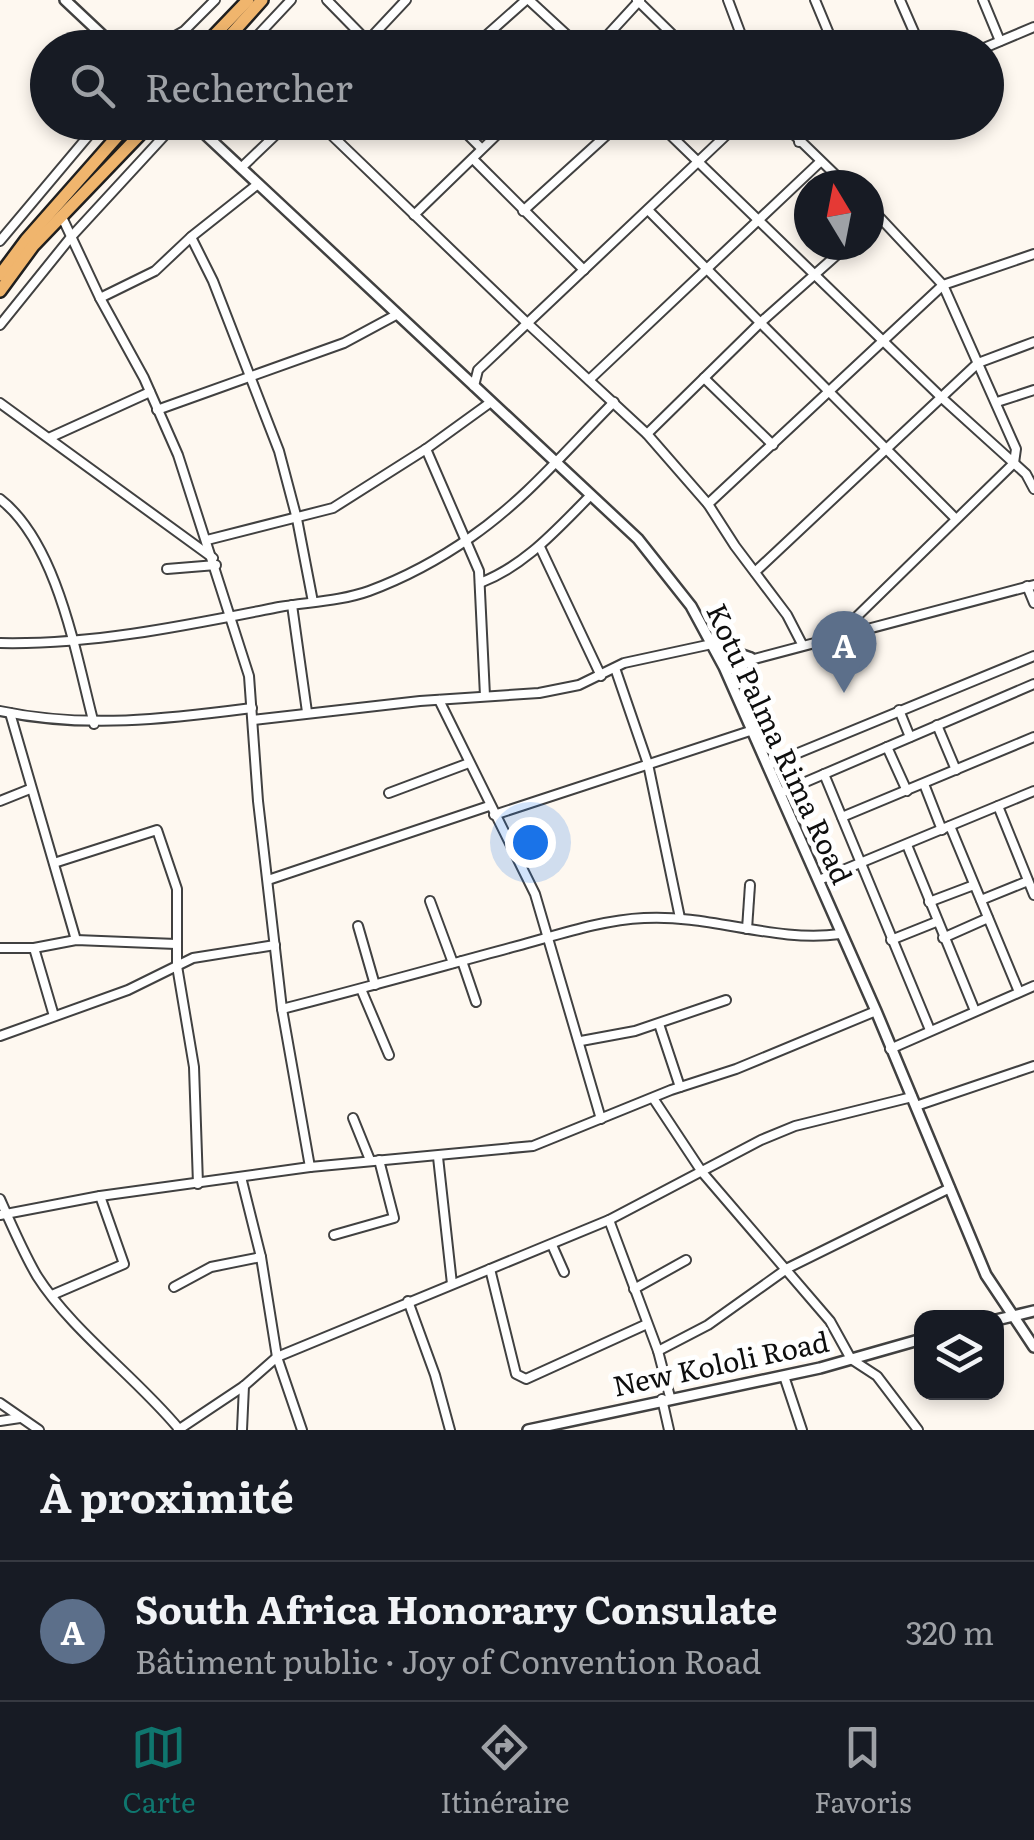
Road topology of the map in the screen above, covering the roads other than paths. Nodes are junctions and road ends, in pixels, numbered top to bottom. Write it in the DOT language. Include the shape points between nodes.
graph roads {
  1 [pos="65,0"];
  2 [pos="215,0"];
  3 [pos="248,0"];
  4 [pos="262,0"];
  5 [pos="291,0"];
  6 [pos="328,0"];
  7 [pos="406,0"];
  8 [pos="528,0"];
  9 [pos="728,0"];
  10 [pos="815,0"];
  11 [pos="900,0"];
  12 [pos="983,0"];
  13 [pos="639,1"];
  14 [pos="1034,28"];
  15 [pos="99,30"];
  16 [pos="185,30"];
  17 [pos="219,30"];
  18 [pos="236,30"];
  19 [pos="263,30"];
  20 [pos="355,30"];
  21 [pos="381,30"];
  22 [pos="493,30"];
  23 [pos="562,30"];
  24 [pos="612,30"];
  25 [pos="668,30"];
  26 [pos="739,30"];
  27 [pos="828,30"];
  28 [pos="913,30"];
  29 [pos="995,30"];
  30 [pos="1004,39"];
  31 [pos="85,140"];
  32 [pos="114,140"];
  33 [pos="135,140"];
  34 [pos="160,140"];
  35 [pos="211,140"];
  36 [pos="271,140"];
  37 [pos="337,140"];
  38 [pos="473,140"];
  39 [pos="490,140"];
  40 [pos="601,140"];
  41 [pos="676,140"];
  42 [pos="720,140"];
  43 [pos="799,142"];
  44 [pos="481,148"];
  45 [pos="474,160"];
  46 [pos="820,162"];
  47 [pos="700,163"];
  48 [pos="241,168"];
  49 [pos="829,170"];
  50 [pos="258,184"];
  51 [pos="648,210"];
  52 [pos="523,211"];
  53 [pos="414,215"];
  54 [pos="61,216"];
  55 [pos="759,218"];
  56 [pos="884,220"];
  57 [pos="191,236"];
  58 [pos="71,237"];
  59 [pos="0,241"];
  60 [pos="1034,254"];
  61 [pos="832,260"];
  62 [pos="706,268"];
  63 [pos="584,270"];
  64 [pos="817,274"];
  65 [pos="0,275"];
  66 [pos="943,285"];
  67 [pos="0,291"];
  68 [pos="100,298"];
  69 [pos="396,315"];
  70 [pos="526,322"];
  71 [pos="760,323"];
  72 [pos="0,325"];
  73 [pos="884,339"];
  74 [pos="1034,342"];
  75 [pos="978,363"];
  76 [pos="251,378"];
  77 [pos="704,378"];
  78 [pos="589,380"];
  79 [pos="474,386"];
  80 [pos="1034,390"];
  81 [pos="150,392"];
  82 [pos="829,393"];
  83 [pos="942,398"];
  84 [pos="492,402"];
  85 [pos="614,402"];
  86 [pos="997,402"];
  87 [pos="0,403"];
  88 [pos="157,410"];
  89 [pos="647,434"];
  90 [pos="51,438"];
  91 [pos="773,444"];
  92 [pos="886,447"];
  93 [pos="426,449"];
  94 [pos="1014,463"];
  95 [pos="557,464"];
  96 [pos="1030,472"];
  97 [pos="1034,489"];
  98 [pos="590,496"];
  99 [pos="0,500"];
  100 [pos="708,504"];
  101 [pos="956,519"];
  102 [pos="297,520"];
  103 [pos="207,540"];
  104 [pos="468,540"];
  105 [pos="540,547"];
  106 [pos="215,562"];
  107 [pos="167,570"];
  108 [pos="756,572"];
  109 [pos="480,584"];
  110 [pos="1031,586"];
  111 [pos="313,602"];
  112 [pos="1034,603"];
  113 [pos="292,605"];
  114 [pos="230,617"];
  115 [pos="839,634"];
  116 [pos="72,641"];
  117 [pos="0,643"];
  118 [pos="712,644"];
  119 [pos="802,644"];
  120 [pos="1034,656"];
  121 [pos="750,658"];
  122 [pos="724,667"];
  123 [pos="615,668"];
  124 [pos="601,676"];
  125 [pos="1034,684"];
  126 [pos="734,690"];
  127 [pos="484,696"];
  128 [pos="439,700"];
  129 [pos="252,708"];
  130 [pos="899,710"];
  131 [pos="5,712"];
  132 [pos="307,712"];
  133 [pos="253,720"];
  134 [pos="94,724"];
  135 [pos="937,725"];
  136 [pos="753,730"];
  137 [pos="910,737"];
  138 [pos="1034,737"];
  139 [pos="887,747"];
  140 [pos="469,763"];
  141 [pos="648,764"];
  142 [pos="768,765"];
  143 [pos="956,770"];
  144 [pos="824,774"];
  145 [pos="924,784"];
  146 [pos="30,789"];
  147 [pos="907,791"];
  148 [pos="1034,791"];
  149 [pos="780,792"];
  150 [pos="389,793"];
  151 [pos="0,801"];
  152 [pos="998,806"];
  153 [pos="491,811"];
  154 [pos="842,817"];
  155 [pos="946,828"];
  156 [pos="907,845"];
  157 [pos="54,862"];
  158 [pos="861,864"];
  159 [pos="268,880"];
  160 [pos="819,880"];
  161 [pos="1028,881"];
  162 [pos="750,885"];
  163 [pos="974,885"];
  164 [pos="1034,895"];
  165 [pos="981,900"];
  166 [pos="430,901"];
  167 [pos="928,902"];
  168 [pos="680,918"];
  169 [pos="988,918"];
  170 [pos="936,922"];
  171 [pos="358,926"];
  172 [pos="746,928"];
  173 [pos="840,934"];
  174 [pos="549,938"];
  175 [pos="943,938"];
  176 [pos="76,940"];
  177 [pos="892,940"];
  178 [pos="176,944"];
  179 [pos="275,945"];
  180 [pos="0,948"];
  181 [pos="34,948"];
  182 [pos="457,962"];
  183 [pos="177,966"];
  184 [pos="375,985"];
  185 [pos="1034,986"];
  186 [pos="361,989"];
  187 [pos="1019,992"];
  188 [pos="726,1000"];
  189 [pos="476,1002"];
  190 [pos="282,1008"];
  191 [pos="876,1011"];
  192 [pos="975,1011"];
  193 [pos="54,1016"];
  194 [pos="658,1024"];
  195 [pos="930,1030"];
  196 [pos="0,1036"];
  197 [pos="581,1040"];
  198 [pos="890,1049"];
  199 [pos="389,1054"];
  200 [pos="1034,1066"];
  201 [pos="680,1086"];
  202 [pos="653,1098"];
  203 [pos="914,1101"];
  204 [pos="353,1118"];
  205 [pos="601,1119"];
  206 [pos="438,1157"];
  207 [pos="375,1160"];
  208 [pos="310,1167"];
  209 [pos="702,1172"];
  210 [pos="241,1176"];
  211 [pos="198,1184"];
  212 [pos="950,1188"];
  213 [pos="100,1196"];
  214 [pos="0,1199"];
  215 [pos="3,1214"];
  216 [pos="609,1220"];
  217 [pos="334,1235"];
  218 [pos="552,1245"];
  219 [pos="261,1257"];
  220 [pos="686,1260"];
  221 [pos="788,1268"];
  222 [pos="490,1269"];
  223 [pos="564,1272"];
  224 [pos="452,1284"];
  225 [pos="174,1287"];
  226 [pos="634,1289"];
  227 [pos="52,1296"];
  228 [pos="408,1301"];
  229 [pos="1034,1312"];
  230 [pos="1011,1316"];
  231 [pos="1004,1318"];
  232 [pos="647,1324"];
  233 [pos="914,1341"];
  234 [pos="1034,1348"];
  235 [pos="658,1351"];
  236 [pos="276,1357"];
  237 [pos="851,1358"];
  238 [pos="784,1376"];
  239 [pos="244,1386"];
  240 [pos="666,1398"];
  241 [pos="0,1402"];
  242 [pos="0,1421"];
  243 [pos="25,1423"];
  244 [pos="178,1429"];
  245 [pos="38,1430"];
  246 [pos="242,1430"];
  247 [pos="302,1430"];
  248 [pos="450,1430"];
  249 [pos="528,1430"];
  250 [pos="669,1430"];
  251 [pos="802,1430"];
  252 [pos="918,1430"];
  1 -- 15 [label="street"];
  2 -- 16 [label="street"];
  3 -- 17 [label="main road"];
  4 -- 18 [label="main road"];
  5 -- 19 [label="street"];
  6 -- 20 [label="street"];
  7 -- 21 [label="street"];
  8 -- 22 [label="street"];
  8 -- 23 [label="street"];
  9 -- 26 [label="street"];
  10 -- 27 [label="street"];
  11 -- 28 [label="street"];
  12 -- 29 [label="street"];
  13 -- 24 [label="street"];
  13 -- 25 [label="street"];
  14 -- 30 [label="street"];
  31 -- 59 [label="street"];
  32 -- 65 [label="main road"];
  33 -- 54 [label="main road"];
  34 -- 58 [label="street"];
  35 -- 48 [label="street, Kotu Palma Rima Road"];
  36 -- 48 [label="street"];
  37 -- 53 [label="street"];
  38 -- 44 [label="street"];
  39 -- 44 [label="street"];
  40 -- 52 [label="street"];
  41 -- 47 [label="street"];
  42 -- 47 [label="street"];
  43 -- 46 [label="street"];
  44 -- 45 [label="street"];
  45 -- 52 [label="street"];
  45 -- 53 [label="street"];
  46 -- 49 [label="street"];
  46 -- 55 [label="street"];
  47 -- 51 [label="street"];
  47 -- 55 [label="street"];
  48 -- 50 [label="street, Kotu Palma Rima Road"];
  50 -- 57 [label="street"];
  50 -- 69 [label="street, Kotu Palma Rima Road"];
  51 -- 62 [label="street"];
  51 -- 63 [label="street"];
  52 -- 63 [label="street"];
  53 -- 70 [label="street"];
  54 -- 58 [label="street"];
  54 -- 67 [label="main road"];
  55 -- 62 [label="street"];
  55 -- 64 [label="street"];
  56 -- 66 [label="street"];
  57 -- 68 [label="street" via="155,271"];
  57 -- 76 [label="street"];
  58 -- 68 [label="street"];
  58 -- 72 [label="street"];
  60 -- 66 [label="street"];
  61 -- 64 [label="street"];
  62 -- 71 [label="street"];
  62 -- 78 [label="street"];
  63 -- 70 [label="street"];
  64 -- 71 [label="street"];
  64 -- 73 [label="street"];
  66 -- 73 [label="street"];
  66 -- 75 [label="street"];
  68 -- 81 [label="street"];
  69 -- 76 [label="street" via="344,344"];
  69 -- 79 [label="street, Kotu Palma Rima Road"];
  70 -- 78 [label="street"];
  70 -- 79 [label="street" via="478,370"];
  71 -- 77 [label="street"];
  71 -- 82 [label="street"];
  73 -- 82 [label="street"];
  73 -- 83 [label="street"];
  74 -- 75 [label="street"];
  75 -- 83 [label="street"];
  75 -- 86 [label="street"];
  76 -- 88 [label="street"];
  76 -- 102 [label="street"];
  77 -- 89 [label="street"];
  77 -- 91 [label="street"];
  78 -- 85 [label="street"];
  79 -- 84 [label="street, Kotu Palma Rima Road"];
  80 -- 86 [label="street"];
  81 -- 88 [label="street"];
  81 -- 90 [label="street"];
  82 -- 91 [label="street"];
  82 -- 92 [label="street"];
  83 -- 92 [label="street"];
  83 -- 94 [label="street"];
  84 -- 93 [label="street"];
  84 -- 95 [label="street, Kotu Palma Rima Road"];
  85 -- 89 [label="street"];
  85 -- 95 [label="street"];
  86 -- 94 [label="street" via="1016,449"];
  87 -- 90 [label="street"];
  88 -- 103 [label="street"];
  89 -- 100 [label="street"];
  90 -- 106 [label="street"];
  91 -- 100 [label="street"];
  92 -- 101 [label="street"];
  92 -- 108 [label="street"];
  93 -- 102 [label="street" via="333,508"];
  93 -- 104 [label="street"];
  94 -- 96 [label="street"];
  94 -- 101 [label="street"];
  95 -- 98 [label="street, Kotu Palma Rima Road"];
  95 -- 104 [label="street"];
  96 -- 97 [label="street"];
  98 -- 105 [label="street"];
  98 -- 118 [label="street, Kotu Palma Rima Road" via="638,538"];
  99 -- 116 [label="street" via="17,512 38,548 66,609"];
  100 -- 108 [label="street"];
  101 -- 115 [label="street"];
  102 -- 103 [label="street"];
  102 -- 111 [label="street"];
  103 -- 106 [label="street"];
  104 -- 109 [label="street"];
  104 -- 111 [label="street" via="367,592"];
  105 -- 109 [label="street"];
  105 -- 124 [label="street"];
  106 -- 107 [label="street"];
  106 -- 114 [label="street"];
  108 -- 119 [label="street"];
  109 -- 127 [label="street"];
  110 -- 112 [label="street"];
  110 -- 115 [label="street"];
  111 -- 113 [label="street"];
  113 -- 114 [label="street"];
  113 -- 132 [label="street"];
  114 -- 116 [label="street"];
  114 -- 129 [label="street"];
  115 -- 119 [label="street"];
  116 -- 117 [label="street"];
  116 -- 134 [label="street"];
  118 -- 121 [label="street"];
  118 -- 122 [label="street, Kotu Palma Rima Road"];
  118 -- 123 [label="street"];
  119 -- 121 [label="street"];
  120 -- 130 [label="street"];
  121 -- 122 [label="street"];
  121 -- 126 [label="street"];
  122 -- 126 [label="street, Kotu Palma Rima Road"];
  123 -- 124 [label="street"];
  123 -- 141 [label="street"];
  124 -- 127 [label="street" via="539,694"];
  125 -- 135 [label="street"];
  126 -- 136 [label="street, Kotu Palma Rima Road"];
  127 -- 128 [label="street"];
  128 -- 132 [label="street"];
  128 -- 140 [label="street"];
  129 -- 133 [label="street"];
  129 -- 134 [label="street"];
  130 -- 137 [label="street"];
  130 -- 142 [label="street"];
  131 -- 134 [label="street"];
  131 -- 146 [label="street"];
  132 -- 133 [label="street"];
  133 -- 159 [label="street"];
  135 -- 137 [label="street"];
  135 -- 143 [label="street"];
  136 -- 141 [label="street"];
  136 -- 142 [label="street, Kotu Palma Rima Road"];
  137 -- 139 [label="street"];
  138 -- 143 [label="street"];
  139 -- 144 [label="street"];
  139 -- 147 [label="street"];
  140 -- 150 [label="street"];
  140 -- 153 [label="street"];
  141 -- 153 [label="street"];
  141 -- 168 [label="street"];
  142 -- 149 [label="street, Kotu Palma Rima Road"];
  143 -- 145 [label="street"];
  144 -- 149 [label="street"];
  144 -- 154 [label="street"];
  145 -- 147 [label="street"];
  145 -- 155 [label="street"];
  146 -- 151 [label="street"];
  146 -- 157 [label="street"];
  147 -- 154 [label="street"];
  148 -- 152 [label="street"];
  149 -- 160 [label="street, Kotu Palma Rima Road"];
  152 -- 155 [label="street"];
  152 -- 161 [label="street"];
  153 -- 159 [label="street"];
  153 -- 174 [label="street" via="535,894"];
  154 -- 158 [label="street"];
  155 -- 156 [label="street"];
  155 -- 163 [label="street"];
  156 -- 158 [label="street"];
  156 -- 167 [label="street"];
  157 -- 176 [label="street"];
  157 -- 178 [label="street" via="156,830 176,889"];
  158 -- 160 [label="street"];
  158 -- 177 [label="street"];
  159 -- 179 [label="street"];
  160 -- 173 [label="street, Kotu Palma Rima Road"];
  161 -- 164 [label="street"];
  161 -- 165 [label="street"];
  162 -- 172 [label="street"];
  163 -- 165 [label="street"];
  163 -- 167 [label="street"];
  165 -- 169 [label="street"];
  166 -- 182 [label="street"];
  167 -- 170 [label="street"];
  168 -- 172 [label="street"];
  168 -- 174 [label="street" via="629,920"];
  169 -- 175 [label="street"];
  169 -- 187 [label="street"];
  170 -- 175 [label="street"];
  170 -- 177 [label="street"];
  171 -- 184 [label="street"];
  172 -- 173 [label="street"];
  173 -- 191 [label="street, Kotu Palma Rima Road"];
  174 -- 182 [label="street"];
  174 -- 197 [label="street"];
  175 -- 192 [label="street"];
  176 -- 178 [label="street"];
  176 -- 181 [label="street"];
  177 -- 195 [label="street"];
  178 -- 183 [label="street"];
  179 -- 183 [label="street"];
  179 -- 190 [label="street"];
  180 -- 181 [label="street"];
  181 -- 193 [label="street"];
  182 -- 184 [label="street"];
  182 -- 189 [label="street"];
  183 -- 193 [label="street"];
  183 -- 211 [label="street" via="194,1067"];
  184 -- 186 [label="street"];
  185 -- 187 [label="street"];
  186 -- 190 [label="street"];
  186 -- 199 [label="street"];
  187 -- 192 [label="street"];
  188 -- 194 [label="street"];
  190 -- 208 [label="street"];
  191 -- 198 [label="street, Kotu Palma Rima Road"];
  191 -- 201 [label="street"];
  192 -- 195 [label="street"];
  193 -- 196 [label="street"];
  194 -- 197 [label="street"];
  194 -- 201 [label="street"];
  195 -- 198 [label="street"];
  197 -- 205 [label="street"];
  198 -- 203 [label="street, Kotu Palma Rima Road"];
  200 -- 203 [label="street"];
  201 -- 202 [label="street"];
  202 -- 205 [label="street"];
  202 -- 209 [label="street"];
  203 -- 209 [label="street" via="795,1126"];
  203 -- 212 [label="street, Kotu Palma Rima Road"];
  204 -- 207 [label="street"];
  205 -- 206 [label="street" via="533,1146"];
  206 -- 207 [label="street"];
  206 -- 224 [label="street"];
  207 -- 208 [label="street"];
  207 -- 217 [label="street" via="394,1218"];
  208 -- 210 [label="street"];
  209 -- 216 [label="street"];
  209 -- 221 [label="street"];
  210 -- 211 [label="street"];
  210 -- 219 [label="street"];
  211 -- 213 [label="street"];
  212 -- 221 [label="street"];
  212 -- 230 [label="street, Kotu Palma Rima Road"];
  213 -- 215 [label="street"];
  213 -- 227 [label="street" via="124,1264"];
  214 -- 215 [label="street"];
  215 -- 227 [label="street"];
  216 -- 218 [label="street"];
  216 -- 226 [label="street"];
  218 -- 222 [label="street"];
  218 -- 223 [label="street"];
  219 -- 225 [label="street" via="211,1267"];
  219 -- 236 [label="street"];
  220 -- 226 [label="street"];
  221 -- 235 [label="street"];
  221 -- 237 [label="street"];
  222 -- 224 [label="street"];
  222 -- 232 [label="street" via="520,1378"];
  224 -- 228 [label="street"];
  226 -- 232 [label="street"];
  227 -- 244 [label="street"];
  228 -- 236 [label="street"];
  228 -- 248 [label="street"];
  229 -- 230 [label="street"];
  230 -- 231 [label="street"];
  230 -- 234 [label="street, Kotu Palma Rima Road"];
  232 -- 235 [label="street"];
  233 -- 237 [label="street, New Kololi Road"];
  235 -- 240 [label="street"];
  236 -- 239 [label="street"];
  236 -- 247 [label="street"];
  237 -- 238 [label="street, New Kololi Road"];
  237 -- 252 [label="street" via="877,1376"];
  238 -- 240 [label="street, New Kololi Road"];
  238 -- 251 [label="street"];
  239 -- 244 [label="street"];
  239 -- 246 [label="street"];
  240 -- 249 [label="street, New Kololi Road"];
  240 -- 250 [label="street"];
  241 -- 243 [label="street"];
  242 -- 243 [label="street"];
  243 -- 245 [label="street"];
}
